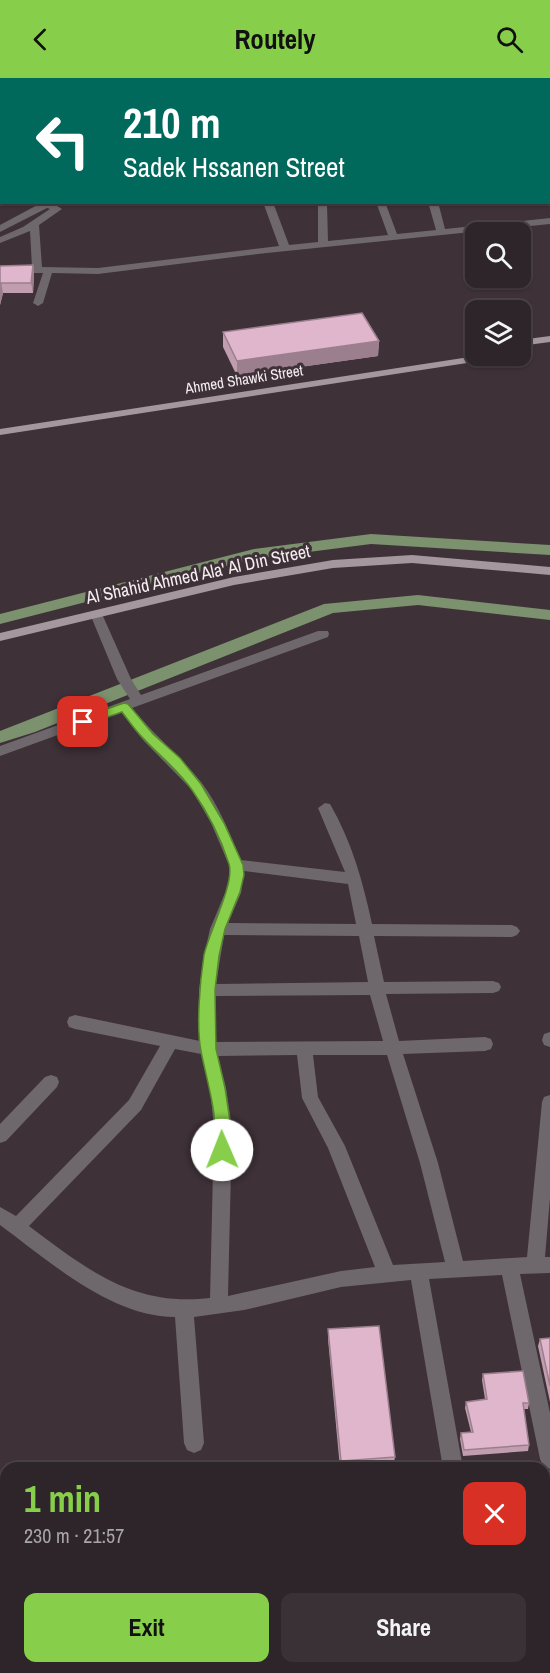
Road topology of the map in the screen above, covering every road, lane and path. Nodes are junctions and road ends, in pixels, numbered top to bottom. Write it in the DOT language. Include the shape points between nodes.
graph roads {
  1 [pos="48,204"];
  2 [pos="51,204"];
  3 [pos="322,204"];
  4 [pos="381,204"];
  5 [pos="434,204"];
  6 [pos="269,205"];
  7 [pos="550,221"];
  8 [pos="34,224"];
  9 [pos="441,231"];
  10 [pos="1,235"];
  11 [pos="394,238"];
  12 [pos="323,245"];
  13 [pos="285,248"];
  14 [pos="37,269"];
  15 [pos="49,269"];
  16 [pos="0,270"];
  17 [pos="38,303"];
  18 [pos="550,339"];
  19 [pos="531,342"];
  20 [pos="550,347"];
  21 [pos="531,350"];
  22 [pos="465,352"];
  23 [pos="465,360"];
  24 [pos="0,424"];
  25 [pos="0,432"];
  26 [pos="550,571"];
  27 [pos="96,614"];
  28 [pos="322,634"];
  29 [pos="0,637"];
  30 [pos="131,700"];
  31 [pos="0,751"];
  32 [pos="325,808"];
  33 [pos="236,865"];
  34 [pos="355,879"];
  35 [pos="218,929"];
  36 [pos="367,930"];
  37 [pos="512,931"];
  38 [pos="493,987"];
  39 [pos="378,988"];
  40 [pos="207,990"];
  41 [pos="75,1022"];
  42 [pos="170,1043"];
  43 [pos="485,1044"];
  44 [pos="304,1048"];
  45 [pos="392,1048"];
  46 [pos="208,1049"];
  47 [pos="51,1082"];
  48 [pos="550,1102"];
  49 [pos="0,1136"];
  50 [pos="0,1215"];
  51 [pos="17,1227"];
  52 [pos="542,1265"];
  53 [pos="508,1266"];
  54 [pos="456,1270"];
  55 [pos="419,1272"];
  56 [pos="387,1274"];
  57 [pos="219,1305"];
  58 [pos="184,1308"];
  59 [pos="194,1443"];
  60 [pos="550,1460"];
  61 [pos="461,1462"];
  1 -- 10 [label="street"];
  2 -- 8 [label="street" via="57,208"];
  3 -- 12 [label="street"];
  4 -- 11 [label="street"];
  5 -- 9 [label="street"];
  6 -- 13 [label="street"];
  7 -- 9 [label="street"];
  8 -- 10 [label="street"];
  8 -- 14 [label="street"];
  9 -- 11 [label="street"];
  11 -- 12 [label="street"];
  12 -- 13 [label="street"];
  13 -- 15 [label="street" via="98,271"];
  14 -- 15 [label="street"];
  14 -- 16 [label="street"];
  15 -- 17 [label="street"];
  18 -- 19 [label="main road"];
  20 -- 21 [label="main road"];
  22 -- 24 [label="main road, Ahmed Shawki Street"];
  23 -- 25 [label="main road, Ahmed Shawki Street"];
  26 -- 27 [label="main road, Al Shahid Ahmed Ala' Al Din Street" via="412,559 333,564 253,576"];
  27 -- 29 [label="main road, Al Shahid Ahmed Ala' Al Din Street"];
  27 -- 30 [label="street"];
  28 -- 30 [label="street"];
  30 -- 31 [label="street"];
  30 -- 33 [label="street" via="148,737 197,787"];
  32 -- 34 [label="street"];
  33 -- 34 [label="street"];
  33 -- 35 [label="street" via="233,892"];
  34 -- 36 [label="street"];
  35 -- 36 [label="street"];
  35 -- 40 [label="street"];
  36 -- 37 [label="street"];
  36 -- 39 [label="street"];
  38 -- 39 [label="street"];
  39 -- 40 [label="street"];
  39 -- 45 [label="street"];
  40 -- 46 [label="street"];
  41 -- 42 [label="street"];
  42 -- 46 [label="street"];
  42 -- 51 [label="street" via="135,1105"];
  43 -- 45 [label="street"];
  44 -- 45 [label="street"];
  44 -- 46 [label="street"];
  44 -- 56 [label="street" via="310,1098 336,1146"];
  45 -- 54 [label="street" via="429,1163"];
  46 -- 57 [label="street" via="223,1128"];
  47 -- 49 [label="street"];
  48 -- 52 [label="street"];
  50 -- 51 [label="street"];
  51 -- 58 [label="street" via="112,1291 148,1305"];
  52 -- 53 [label="street"];
  53 -- 54 [label="street"];
  53 -- 60 [label="street"];
  54 -- 55 [label="street"];
  55 -- 56 [label="street"];
  55 -- 61 [label="street"];
  56 -- 57 [label="street" via="340,1279"];
  57 -- 58 [label="street"];
  58 -- 59 [label="street"];
}
